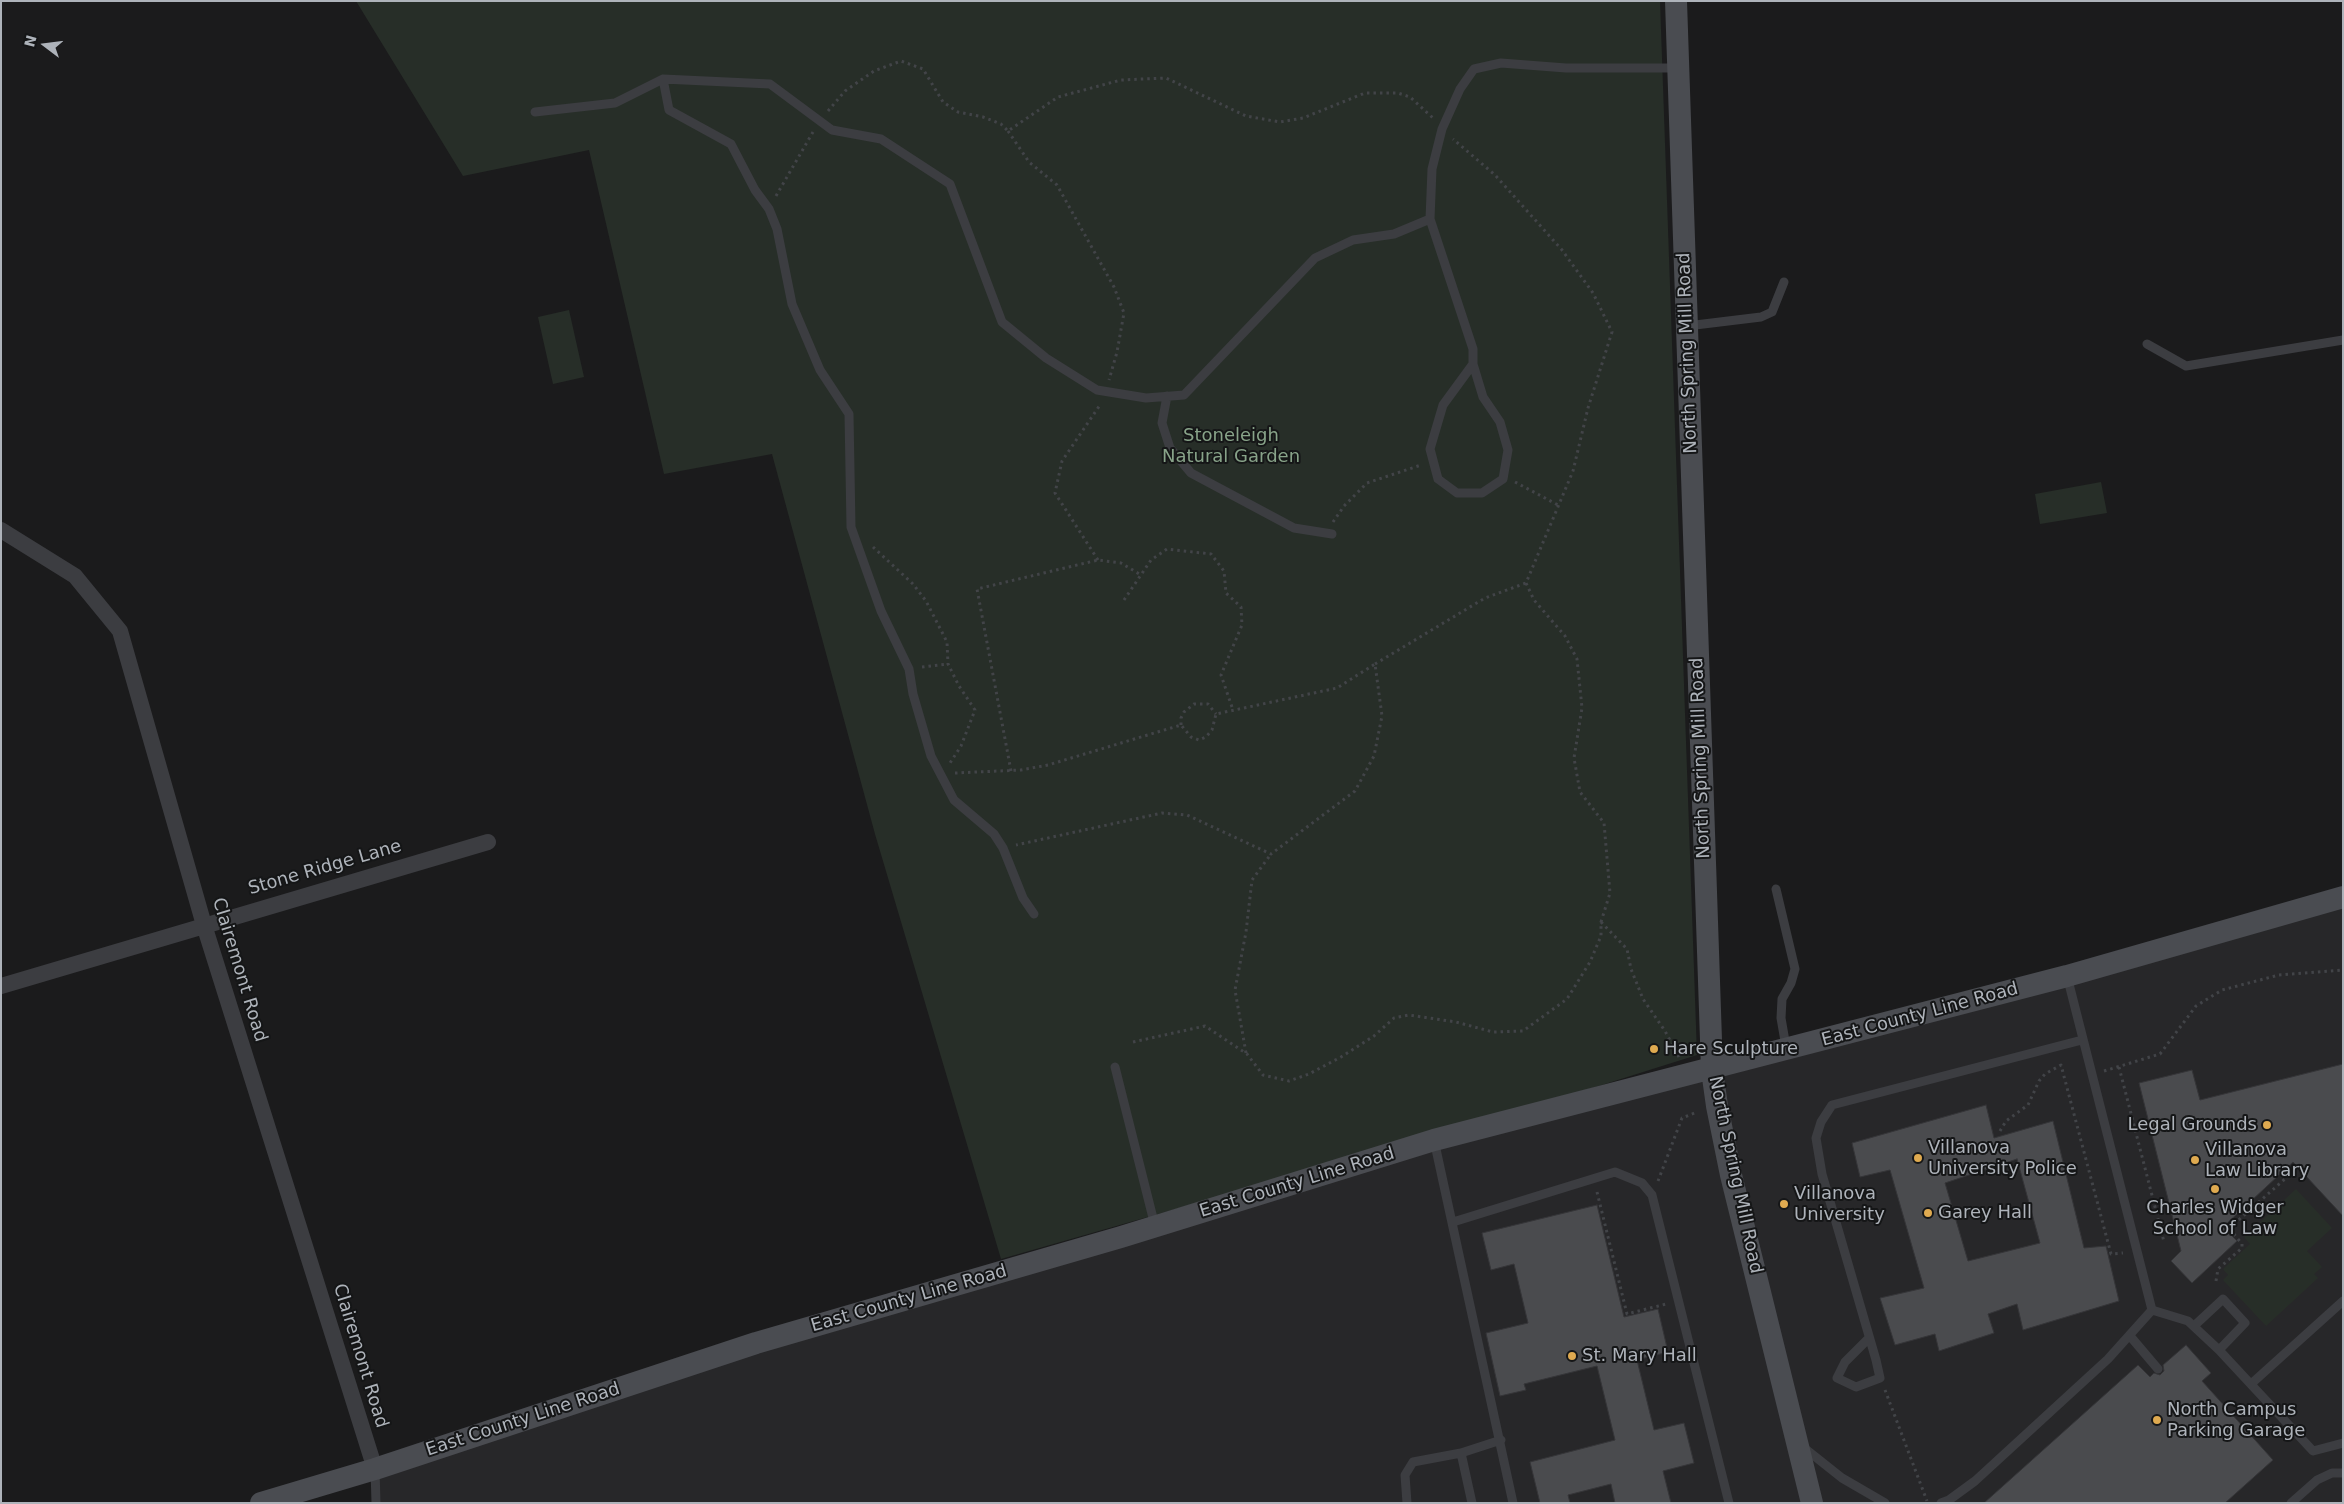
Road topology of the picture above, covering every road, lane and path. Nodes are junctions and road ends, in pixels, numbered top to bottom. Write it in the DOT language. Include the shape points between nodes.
graph roads {
  1 [pos="1676,1"];
  2 [pos="1678,68"];
  3 [pos="663,79"];
  4 [pos="534,112"];
  5 [pos="820,120"];
  6 [pos="1442,129"];
  7 [pos="1008,131"];
  8 [pos="769,209"];
  9 [pos="1430,219"];
  10 [pos="1784,282"];
  11 [pos="1687,326"];
  12 [pos="2343,340"];
  13 [pos="2147,344"];
  14 [pos="1473,364"];
  15 [pos="1105,391"];
  16 [pos="1167,396"];
  17 [pos="1434,465"];
  18 [pos="1503,479"];
  19 [pos="1558,505"];
  20 [pos="851,527"];
  21 [pos="1,530"];
  22 [pos="1331,530"];
  23 [pos="1098,560"];
  24 [pos="1141,574"];
  25 [pos="1526,583"];
  26 [pos="1124,600"];
  27 [pos="948,664"];
  28 [pos="1375,664"];
  29 [pos="909,668"];
  30 [pos="1234,710"];
  31 [pos="1216,714"];
  32 [pos="1181,725"];
  33 [pos="1011,770"];
  34 [pos="488,842"];
  35 [pos="1003,848"];
  36 [pos="1270,854"];
  37 [pos="1776,889"];
  38 [pos="2343,896"];
  39 [pos="1034,914"];
  40 [pos="1601,922"];
  41 [pos="204,925"];
  42 [pos="2343,970"];
  43 [pos="2067,976"];
  44 [pos="1,986"];
  45 [pos="2082,1040"];
  46 [pos="1133,1042"];
  47 [pos="1787,1050"];
  48 [pos="1246,1054"];
  49 [pos="1115,1067"];
  50 [pos="2118,1067"];
  51 [pos="1712,1070"];
  52 [pos="2091,1074"];
  53 [pos="1688,1076"];
  54 [pos="1717,1106"];
  55 [pos="2000,1131"];
  56 [pos="1434,1140"];
  57 [pos="1594,1178"];
  58 [pos="2286,1178"];
  59 [pos="1652,1195"];
  60 [pos="1453,1222"];
  61 [pos="1156,1226"];
  62 [pos="2164,1242"];
  63 [pos="2125,1260"];
  64 [pos="2216,1281"];
  65 [pos="1678,1301"];
  66 [pos="2343,1301"];
  67 [pos="2152,1310"];
  68 [pos="2194,1326"];
  69 [pos="2130,1336"];
  70 [pos="1869,1338"];
  71 [pos="2218,1350"];
  72 [pos="2158,1369"];
  73 [pos="1880,1378"];
  74 [pos="2250,1384"];
  75 [pos="1501,1440"];
  76 [pos="1795,1440"];
  77 [pos="2343,1443"];
  78 [pos="1461,1453"];
  79 [pos="375,1469"];
  80 [pos="2343,1473"];
  81 [pos="261,1503"];
  82 [pos="376,1503"];
  83 [pos="1407,1503"];
  84 [pos="1472,1503"];
  85 [pos="1513,1503"];
  86 [pos="1729,1503"];
  87 [pos="1812,1503"];
  88 [pos="1885,1503"];
  89 [pos="1927,1503"];
  90 [pos="1941,1503"];
  91 [pos="2291,1503"];
  1 -- 2 [label="street, North Spring Mill Road"];
  2 -- 6 [label="lane" via="1566,68 1501,63 1474,69 1460,89"];
  2 -- 11 [label="street, North Spring Mill Road"];
  3 -- 4 [label="lane" via="615,102"];
  3 -- 5 [label="lane" via="770,84"];
  3 -- 8 [label="lane" via="669,110 731,144"];
  5 -- 7 [label="path" via="846,91 874,71 901,61 923,69 943,102 958,112 983,117 1001,124"];
  5 -- 8 [label="path"];
  5 -- 15 [label="lane" via="832,130 881,139 950,184 1002,322 1046,358 1097,390"];
  6 -- 7 [label="path" via="1426,110 1410,97 1398,93 1365,94 1303,118 1280,122 1246,116 1166,78 1121,80 1058,97"];
  6 -- 9 [label="lane" via="1432,169"];
  6 -- 19 [label="path" via="1495,175 1562,250 1593,293 1612,332 1588,408 1573,471"];
  7 -- 15 [label="path" via="1029,162 1057,185 1109,278 1124,312 1117,352"];
  8 -- 20 [label="lane" via="777,229 792,304 820,370 849,414"];
  9 -- 14 [label="lane" via="1473,349"];
  9 -- 16 [label="lane" via="1394,234 1353,240 1315,258 1184,395"];
  10 -- 11 [label="lane" via="1772,312 1761,317"];
  11 -- 51 [label="street, North Spring Mill Road"];
  12 -- 13 [label="lane" via="2186,366"];
  14 -- 17 [label="lane" via="1443,405 1430,449"];
  14 -- 18 [label="lane" via="1483,397 1500,422 1508,450"];
  15 -- 16 [label="lane" via="1146,398"];
  15 -- 23 [label="path" via="1099,409 1062,461 1055,493"];
  16 -- 22 [label="lane" via="1162,423 1170,448 1191,473 1294,528"];
  17 -- 18 [label="lane" via="1438,479 1457,492 1482,493"];
  17 -- 22 [label="path" via="1419,465 1368,484 1344,506"];
  18 -- 19 [label="path" via="1521,483"];
  19 -- 25 [label="path"];
  20 -- 27 [label="path" via="926,600 946,642"];
  20 -- 29 [label="lane" via="882,611"];
  21 -- 41 [label="street, Clairemont Road" via="75,576 120,631"];
  23 -- 24 [label="path" via="1121,563"];
  23 -- 33 [label="path" via="978,589"];
  24 -- 26 [label="path"];
  24 -- 30 [label="path" via="1151,560 1167,549 1211,554 1224,571 1226,593 1241,607 1242,625 1222,675"];
  25 -- 28 [label="path" via="1485,598"];
  25 -- 40 [label="path" via="1534,600 1565,636 1577,660 1582,708 1574,758 1580,792 1604,823 1610,893"];
  27 -- 29 [label="path"];
  27 -- 33 [label="path" via="958,686 975,710 961,746 950,762 951,773"];
  28 -- 30 [label="path" via="1337,688 1293,700"];
  28 -- 36 [label="path" via="1382,716 1374,756 1354,791"];
  29 -- 35 [label="lane" via="931,756 954,800 994,834"];
  30 -- 31 [label="path"];
  31 -- 32 [label="path" via="1208,704 1194,704 1184,712"];
  31 -- 32 [label="path" via="1212,730 1199,740 1190,738"];
  32 -- 33 [label="path" via="1048,765"];
  34 -- 41 [label="street, Stone Ridge Lane"];
  35 -- 36 [label="path" via="1162,813 1187,815"];
  35 -- 39 [label="lane" via="1023,898"];
  36 -- 48 [label="path" via="1252,880 1235,990"];
  37 -- 47 [label="lane" via="1795,969 1782,999 1781,1018"];
  38 -- 43 [label="street, East County Line Road"];
  40 -- 48 [label="path" via="1601,936 1590,962 1567,999 1522,1031 1493,1032 1456,1022 1409,1016 1394,1018 1374,1036 1341,1057 1289,1081 1263,1076"];
  40 -- 53 [label="path" via="1627,948 1630,969 1643,999 1665,1031"];
  41 -- 44 [label="street, Stone Ridge Lane"];
  41 -- 79 [label="street, Clairemont Road"];
  42 -- 50 [label="path" via="2279,975 2222,990 2196,1006 2160,1054"];
  43 -- 45 [label="lane"];
  43 -- 47 [label="street, East County Line Road"];
  45 -- 52 [label="lane"];
  45 -- 70 [label="lane" via="1832,1105 1816,1138 1822,1174"];
  46 -- 48 [label="path" via="1205,1026"];
  47 -- 51 [label="street, East County Line Road"];
  49 -- 61 [label="lane"];
  50 -- 52 [label="path"];
  50 -- 62 [label="path"];
  51 -- 53 [label="street, East County Line Road"];
  51 -- 54 [label="street, North Spring Mill Road"];
  52 -- 67 [label="lane"];
  53 -- 56 [label="street, East County Line Road"];
  54 -- 59 [label="path" via="1682,1118"];
  54 -- 76 [label="street, North Spring Mill Road"];
  55 -- 63 [label="path" via="2006,1121 2028,1105 2038,1081 2061,1065 2111,1254 2123,1252"];
  56 -- 60 [label="lane"];
  56 -- 61 [label="street, East County Line Road"];
  57 -- 59 [label="lane" via="1615,1172 1642,1184"];
  57 -- 60 [label="lane"];
  57 -- 65 [label="path" via="1626,1314"];
  58 -- 64 [label="path" via="2234,1225 2233,1233 2242,1248 2218,1269"];
  59 -- 65 [label="lane"];
  60 -- 75 [label="lane"];
  61 -- 79 [label="street, East County Line Road" via="756,1343"];
  65 -- 86 [label="lane"];
  66 -- 74 [label="lane"];
  67 -- 68 [label="lane" via="2188,1321"];
  67 -- 69 [label="lane"];
  68 -- 71 [label="lane"];
  68 -- 71 [label="lane" via="2223,1299 2245,1323"];
  69 -- 72 [label="lane"];
  69 -- 90 [label="lane" via="1975,1481"];
  70 -- 73 [label="lane"];
  70 -- 73 [label="lane" via="1845,1362 1837,1378 1856,1387"];
  71 -- 74 [label="lane"];
  73 -- 89 [label="path"];
  74 -- 77 [label="lane" via="2313,1452"];
  75 -- 78 [label="lane"];
  75 -- 85 [label="lane"];
  76 -- 87 [label="street, North Spring Mill Road"];
  76 -- 88 [label="lane" via="1842,1478"];
  78 -- 83 [label="lane" via="1414,1462 1405,1475"];
  78 -- 84 [label="lane"];
  79 -- 81 [label="street, East County Line Road"];
  79 -- 82 [label="lane"];
  80 -- 91 [label="lane" via="2332,1473 2317,1480"];
}
